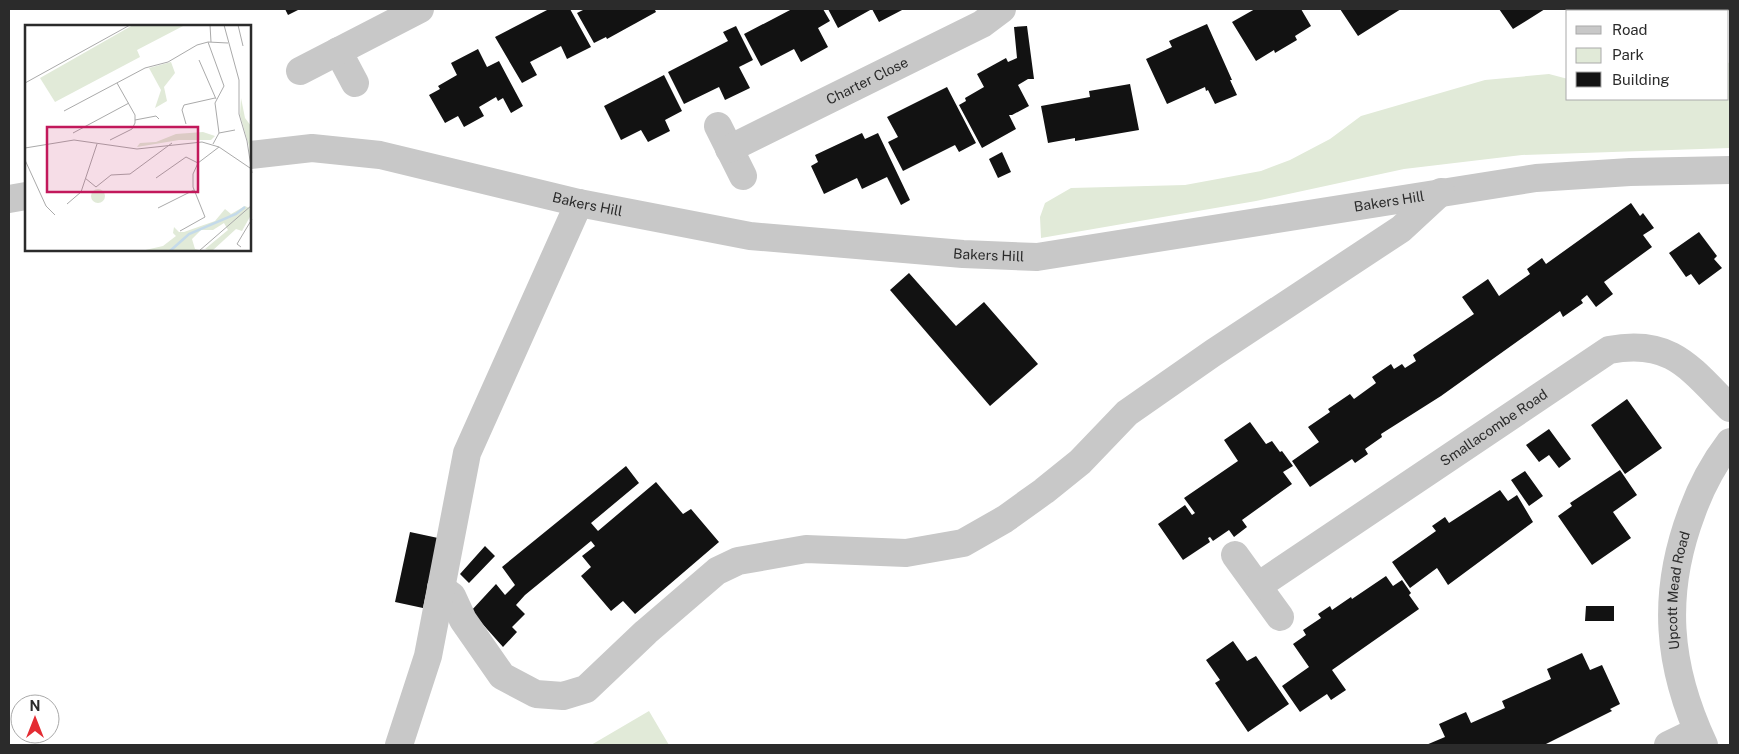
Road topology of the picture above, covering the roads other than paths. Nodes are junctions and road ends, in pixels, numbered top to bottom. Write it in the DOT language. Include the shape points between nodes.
graph roads {
  1 [pos="420,9"];
  2 [pos="1002,9"];
  3 [pos="338,51"];
  4 [pos="300,71"];
  5 [pos="355,83"];
  6 [pos="251,155"];
  7 [pos="1730,170"];
  8 [pos="742,176"];
  9 [pos="1441,192"];
  10 [pos="25,196"];
  11 [pos="9,199"];
  12 [pos="579,203"];
  13 [pos="1730,408"];
  14 [pos="1730,442"];
  15 [pos="1235,555"];
  16 [pos="1258,586"];
  17 [pos="440,588"];
  18 [pos="1280,617"];
  19 [pos="1700,738"];
  20 [pos="399,745"];
  21 [pos="1668,745"];
  1 -- 3 [label="street"];
  2 -- 8 [label="street, Charter Close" via="982,24 724,137"];
  3 -- 4 [label="street"];
  3 -- 5 [label="street"];
  6 -- 12 [label="street, Bakers Hill" via="312,148 380,155"];
  7 -- 9 [label="street, Bakers Hill" via="1536,178"];
  9 -- 12 [label="street, Bakers Hill" via="1037,257 750,236"];
  9 -- 17 [label="street" via="1401,229 1213,352 1127,414 1080,462 1044,491 963,543 906,553 806,549 738,561 717,571 586,689 563,696 536,694 502,676 463,620 452,596"];
  10 -- 11 [label="street"];
  12 -- 17 [label="street" via="467,453"];
  13 -- 16 [label="street, Smallacombe Road" via="1669,352 1649,347 1609,350"];
  14 -- 19 [label="street, Upcott Mead Road" via="1718,458 1697,500 1680,544 1672,587 1676,668"];
  15 -- 16 [label="street"];
  16 -- 18 [label="street"];
  17 -- 20 [label="street" via="428,656"];
  19 -- 21 [label="street"];
}
